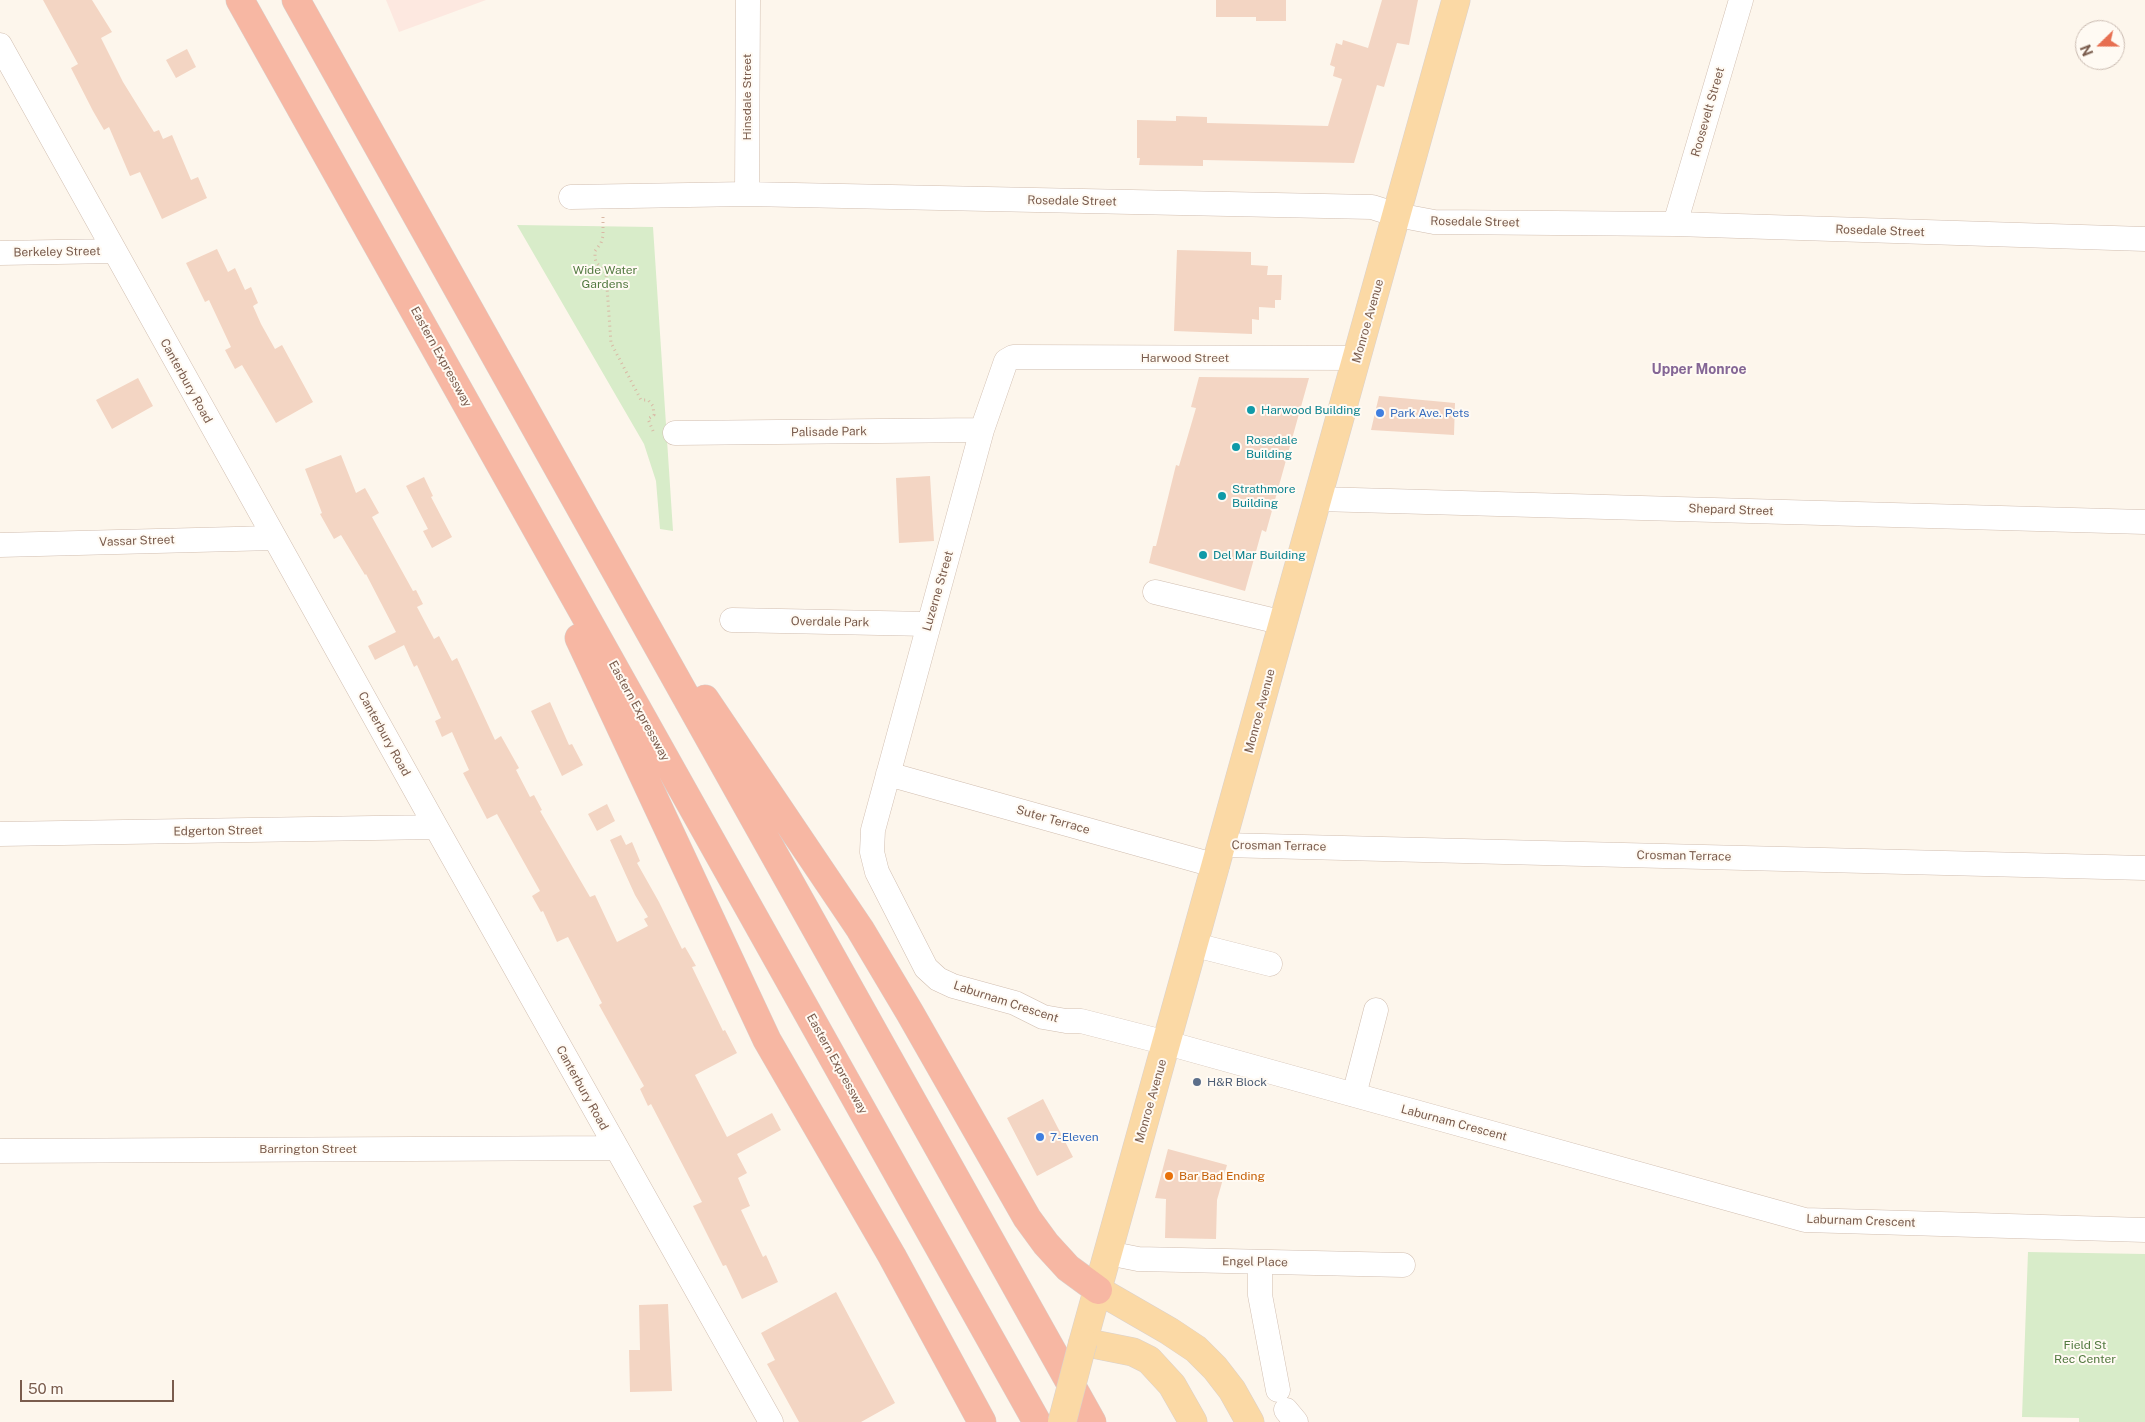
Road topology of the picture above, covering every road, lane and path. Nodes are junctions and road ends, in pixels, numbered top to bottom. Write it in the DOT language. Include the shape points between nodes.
graph roads {
  1 [pos="240,0"];
  2 [pos="296,0"];
  3 [pos="311,0"];
  4 [pos="748,0"];
  5 [pos="1456,0"];
  6 [pos="1741,0"];
  7 [pos="0,45"];
  8 [pos="373,138"];
  9 [pos="747,194"];
  10 [pos="602,196"];
  11 [pos="572,197"];
  12 [pos="1398,215"];
  13 [pos="1675,224"];
  14 [pos="2145,239"];
  15 [pos="114,251"];
  16 [pos="0,253"];
  17 [pos="1013,358"];
  18 [pos="1358,358"];
  19 [pos="982,430"];
  20 [pos="675,433"];
  21 [pos="487,440"];
  22 [pos="1318,499"];
  23 [pos="2145,522"];
  24 [pos="590,528"];
  25 [pos="274,538"];
  26 [pos="0,545"];
  27 [pos="1155,592"];
  28 [pos="732,620"];
  29 [pos="1284,623"];
  30 [pos="928,624"];
  31 [pos="888,774"];
  32 [pos="436,827"];
  33 [pos="873,830"];
  34 [pos="0,834"];
  35 [pos="1220,855"];
  36 [pos="2145,868"];
  37 [pos="1195,945"];
  38 [pos="1270,964"];
  39 [pos="1376,1010"];
  40 [pos="1167,1044"];
  41 [pos="1354,1095"];
  42 [pos="616,1148"];
  43 [pos="0,1151"];
  44 [pos="2145,1230"];
  45 [pos="1108,1253"];
  46 [pos="1260,1262"];
  47 [pos="1403,1265"];
  48 [pos="1098,1290"];
  49 [pos="1083,1342"];
  50 [pos="1287,1407"];
  51 [pos="771,1422"];
  52 [pos="982,1422"];
  53 [pos="1037,1422"];
  54 [pos="1062,1422"];
  55 [pos="1092,1422"];
  56 [pos="1193,1422"];
  57 [pos="1250,1422"];
  1 -- 21 [label="highway, Eastern Expressway"];
  2 -- 8 [label="highway"];
  3 -- 8 [label="highway"];
  4 -- 9 [label="street, Hinsdale Street"];
  5 -- 12 [label="main road, Monroe Avenue"];
  6 -- 13 [label="street, Roosevelt Street"];
  7 -- 15 [label="street, Canterbury Road"];
  8 -- 24 [label="highway"];
  9 -- 10 [label="street, Rosedale Street"];
  9 -- 12 [label="street, Rosedale Street" via="1372,207"];
  10 -- 11 [label="street, Rosedale Street"];
  10 -- 20 [label="path" via="603,236 595,258 606,273 611,343 641,400 648,400 653,406 654,415 648,419 654,434"];
  12 -- 13 [label="street, Rosedale Street" via="1434,222"];
  12 -- 18 [label="main road, Monroe Avenue"];
  13 -- 14 [label="street, Rosedale Street"];
  15 -- 16 [label="street, Berkeley Street"];
  15 -- 25 [label="street, Canterbury Road"];
  17 -- 18 [label="street, Harwood Street"];
  17 -- 19 [label="street, Luzerne Street" via="1002,367"];
  18 -- 22 [label="main road, Monroe Avenue"];
  19 -- 20 [label="street, Palisade Park"];
  19 -- 30 [label="street, Luzerne Street"];
  21 -- 52 [label="highway" via="756,1018"];
  21 -- 53 [label="highway, Eastern Expressway"];
  22 -- 23 [label="street, Shepard Street"];
  22 -- 29 [label="main road, Monroe Avenue"];
  24 -- 48 [label="highway" via="860,929 1030,1223 1068,1268"];
  24 -- 55 [label="highway"];
  25 -- 26 [label="street, Vassar Street"];
  25 -- 32 [label="street, Canterbury Road"];
  27 -- 29 [label="street"];
  28 -- 30 [label="street, Overdale Park"];
  29 -- 35 [label="main road, Monroe Avenue"];
  30 -- 31 [label="street, Luzerne Street"];
  31 -- 33 [label="street, Luzerne Street"];
  31 -- 35 [label="street, Suter Terrace"];
  32 -- 34 [label="street, Edgerton Street"];
  32 -- 42 [label="street, Canterbury Road"];
  33 -- 40 [label="street, Laburnam Crescent" via="872,852 877,872 921,960 932,974 953,986 1015,1003 1043,1017 1081,1021"];
  35 -- 36 [label="street, Crosman Terrace"];
  35 -- 37 [label="main road, Monroe Avenue"];
  37 -- 38 [label="street"];
  37 -- 40 [label="main road, Monroe Avenue"];
  39 -- 41 [label="street"];
  40 -- 41 [label="street, Laburnam Crescent"];
  40 -- 45 [label="main road, Monroe Avenue"];
  41 -- 44 [label="street, Laburnam Crescent" via="1805,1220"];
  42 -- 43 [label="street, Barrington Street"];
  42 -- 51 [label="street, Canterbury Road"];
  45 -- 46 [label="street, Engel Place" via="1138,1259"];
  45 -- 48 [label="main road, Monroe Avenue"];
  46 -- 47 [label="street, Engel Place"];
  46 -- 50 [label="street" via="1260,1295"];
  48 -- 49 [label="main road, Monroe Avenue"];
  48 -- 57 [label="main road" via="1196,1349 1232,1390"];
  49 -- 54 [label="main road, Monroe Avenue, bridge"];
  49 -- 56 [label="main road" via="1133,1352 1149,1360 1172,1385"];
}
